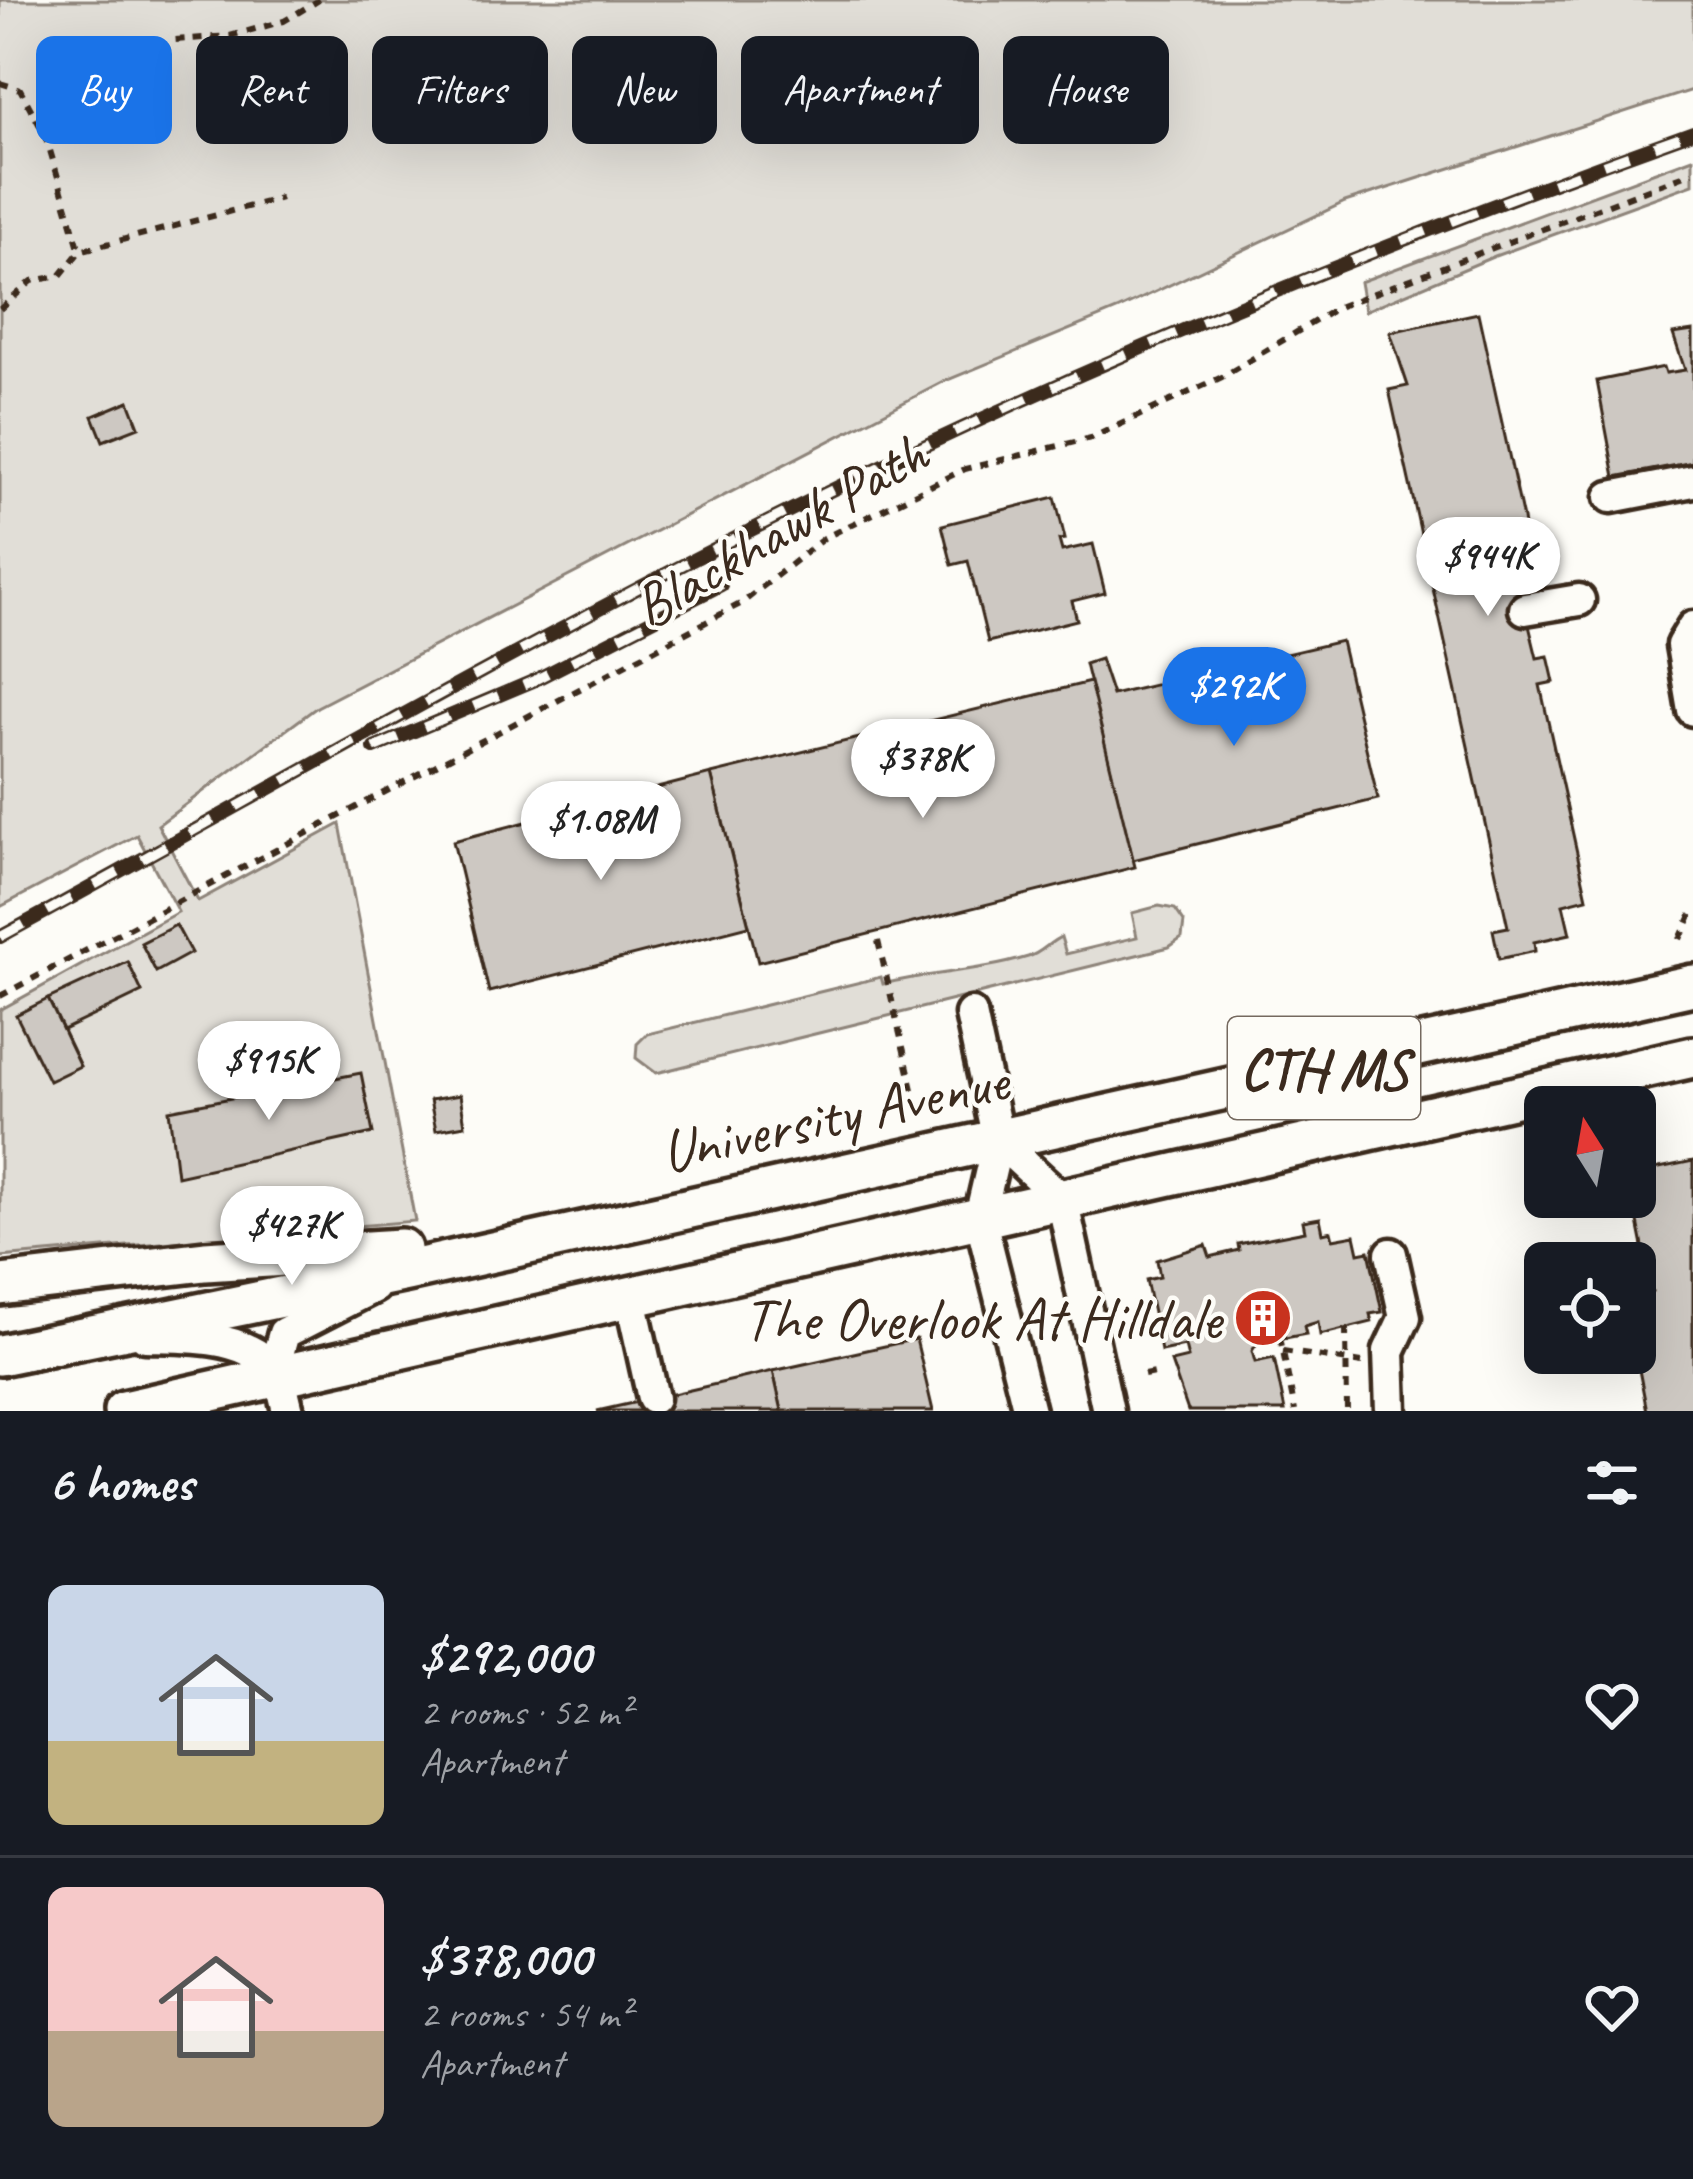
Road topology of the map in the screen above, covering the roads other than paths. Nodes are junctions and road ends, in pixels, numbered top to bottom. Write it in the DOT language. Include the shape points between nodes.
graph roads {
  1 [pos="1693,481"];
  2 [pos="1611,497"];
  3 [pos="1579,600"];
  4 [pos="1526,609"];
  5 [pos="1693,627"];
  6 [pos="1693,710"];
  7 [pos="1693,985"];
  8 [pos="971,1014"];
  9 [pos="1693,1057"];
  10 [pos="998,1140"];
  11 [pos="815,1181"];
  12 [pos="1062,1198"];
  13 [pos="980,1216"];
  14 [pos="1391,1254"];
  15 [pos="406,1271"];
  16 [pos="0,1285"];
  17 [pos="630,1295"];
  18 [pos="87,1335"];
  19 [pos="0,1355"];
  20 [pos="283,1393"];
  21 [pos="653,1398"];
  22 [pos="1029,1409"];
  23 [pos="124,1411"];
  24 [pos="1108,1411"];
  25 [pos="1391,1411"];
  1 -- 2 [label="street"];
  3 -- 4 [label="street"];
  5 -- 6 [label="street" via="1682,645"];
  7 -- 10 [label="main road, University Avenue / CTH MS"];
  8 -- 10 [label="street"];
  9 -- 12 [label="main road, CTH MS"];
  10 -- 11 [label="main road, University Avenue / CTH MS"];
  10 -- 12 [label="street"];
  10 -- 13 [label="street"];
  11 -- 15 [label="main road, University Avenue / CTH MS"];
  11 -- 16 [label="main road" via="407,1248"];
  12 -- 13 [label="main road, CTH MS"];
  12 -- 24 [label="street"];
  13 -- 17 [label="main road, CTH MS"];
  13 -- 22 [label="street"];
  14 -- 25 [label="street" via="1405,1317 1388,1365"];
  15 -- 18 [label="main road, University Avenue / CTH MS"];
  15 -- 20 [label="street" via="291,1326 278,1347"];
  17 -- 20 [label="main road, CTH MS"];
  17 -- 21 [label="street"];
  18 -- 19 [label="main road, University Avenue / CTH MS"];
  18 -- 20 [label="street" via="225,1343 260,1355"];
  20 -- 23 [label="main road, CTH MS"];
}
